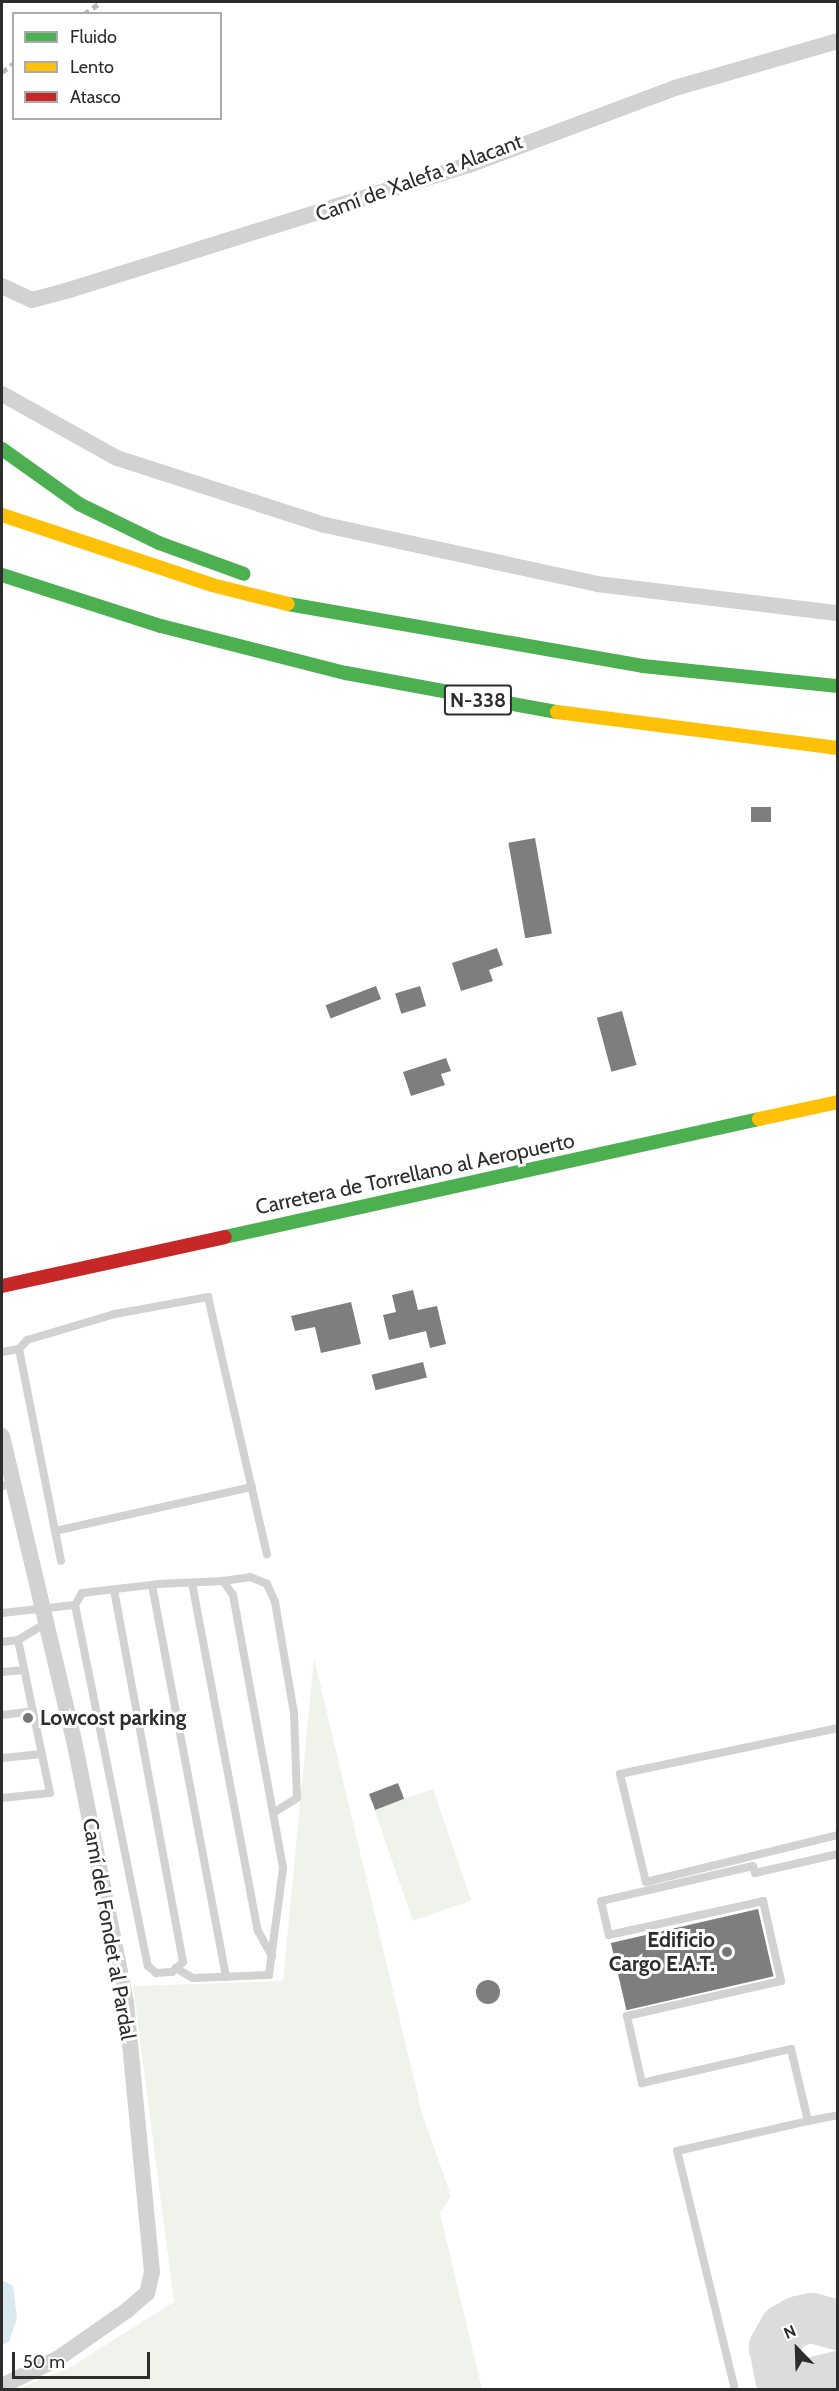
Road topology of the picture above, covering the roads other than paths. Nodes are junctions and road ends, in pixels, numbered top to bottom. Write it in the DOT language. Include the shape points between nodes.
graph roads {
  1 [pos="837,40"];
  2 [pos="2,286"];
  3 [pos="2,394"];
  4 [pos="2,449"];
  5 [pos="2,515"];
  6 [pos="2,575"];
  7 [pos="255,577"];
  8 [pos="278,584"];
  9 [pos="837,613"];
  10 [pos="457,635"];
  11 [pos="837,686"];
  12 [pos="837,746"];
  13 [pos="837,1102"];
  14 [pos="2,1286"];
  15 [pos="19,1349"];
  16 [pos="2,1352"];
  17 [pos="2,1436"];
  18 [pos="6,1485"];
  19 [pos="252,1487"];
  20 [pos="55,1531"];
  21 [pos="267,1554"];
  22 [pos="61,1561"];
  23 [pos="223,1581"];
  24 [pos="192,1583"];
  25 [pos="152,1585"];
  26 [pos="114,1589"];
  27 [pos="75,1605"];
  28 [pos="2,1613"];
  29 [pos="44,1617"];
  30 [pos="18,1640"];
  31 [pos="2,1642"];
  32 [pos="24,1670"];
  33 [pos="2,1672"];
  34 [pos="33,1711"];
  35 [pos="2,1715"];
  36 [pos="837,1728"];
  37 [pos="42,1754"];
  38 [pos="2,1758"];
  39 [pos="2,1798"];
  40 [pos="273,1813"];
  41 [pos="837,1835"];
  42 [pos="837,1854"];
  43 [pos="272,1956"];
  44 [pos="176,1968"];
  45 [pos="226,1977"];
  46 [pos="837,2115"];
  47 [pos="808,2121"];
  48 [pos="2,2386"];
  49 [pos="735,2390"];
  1 -- 2 [label="street, Camí de Xalefa a Alacant" via="675,88 469,165 284,226 66,291 32,300"];
  3 -- 9 [label="street" via="117,458 325,525 597,584"];
  4 -- 7 [label="main road" via="80,504 159,543"];
  5 -- 10 [label="main road" via="212,585 339,617"];
  6 -- 12 [label="main road, N-338" via="161,626 346,673 593,719"];
  8 -- 10 [label="main road" via="407,614"];
  10 -- 11 [label="main road" via="643,666"];
  13 -- 14 [label="main road, Carretera de Torrellano al Aeropuerto"];
  15 -- 16 [label="lane"];
  15 -- 19 [label="lane" via="27,1340 115,1314 208,1297"];
  15 -- 20 [label="lane"];
  17 -- 18 [label="street, Camí del Fondet al Pardal"];
  18 -- 29 [label="street, Camí del Fondet al Pardal"];
  19 -- 20 [label="lane"];
  19 -- 21 [label="lane"];
  20 -- 22 [label="lane"];
  23 -- 24 [label="lane"];
  23 -- 40 [label="lane" via="233,1594"];
  23 -- 40 [label="lane" via="250,1577 267,1584 275,1602 294,1713 297,1798"];
  24 -- 25 [label="lane"];
  24 -- 43 [label="lane" via="258,1931"];
  25 -- 26 [label="lane"];
  25 -- 45 [label="lane"];
  26 -- 27 [label="lane" via="82,1593"];
  26 -- 44 [label="lane" via="183,1962"];
  27 -- 29 [label="lane"];
  27 -- 44 [label="lane" via="148,1966 156,1972"];
  28 -- 29 [label="lane"];
  29 -- 30 [label="lane"];
  29 -- 48 [label="street, Camí del Fondet al Pardal" via="74,1740 126,2002 152,2272 147,2293 126,2311 59,2358"];
  30 -- 31 [label="lane"];
  30 -- 32 [label="lane"];
  32 -- 33 [label="lane"];
  32 -- 34 [label="lane"];
  34 -- 35 [label="lane"];
  34 -- 37 [label="lane"];
  36 -- 41 [label="lane" via="620,1774 646,1882"];
  37 -- 38 [label="lane"];
  37 -- 39 [label="lane" via="50,1793"];
  40 -- 43 [label="lane" via="283,1868"];
  42 -- 47 [label="lane" via="755,1873 753,1866 601,1900 609,1935 763,1901 781,1981 627,2016 642,2083 791,2049"];
  43 -- 45 [label="lane" via="269,1976"];
  44 -- 45 [label="lane" via="192,1978"];
  46 -- 47 [label="lane"];
  47 -- 49 [label="lane" via="677,2151"];
}
